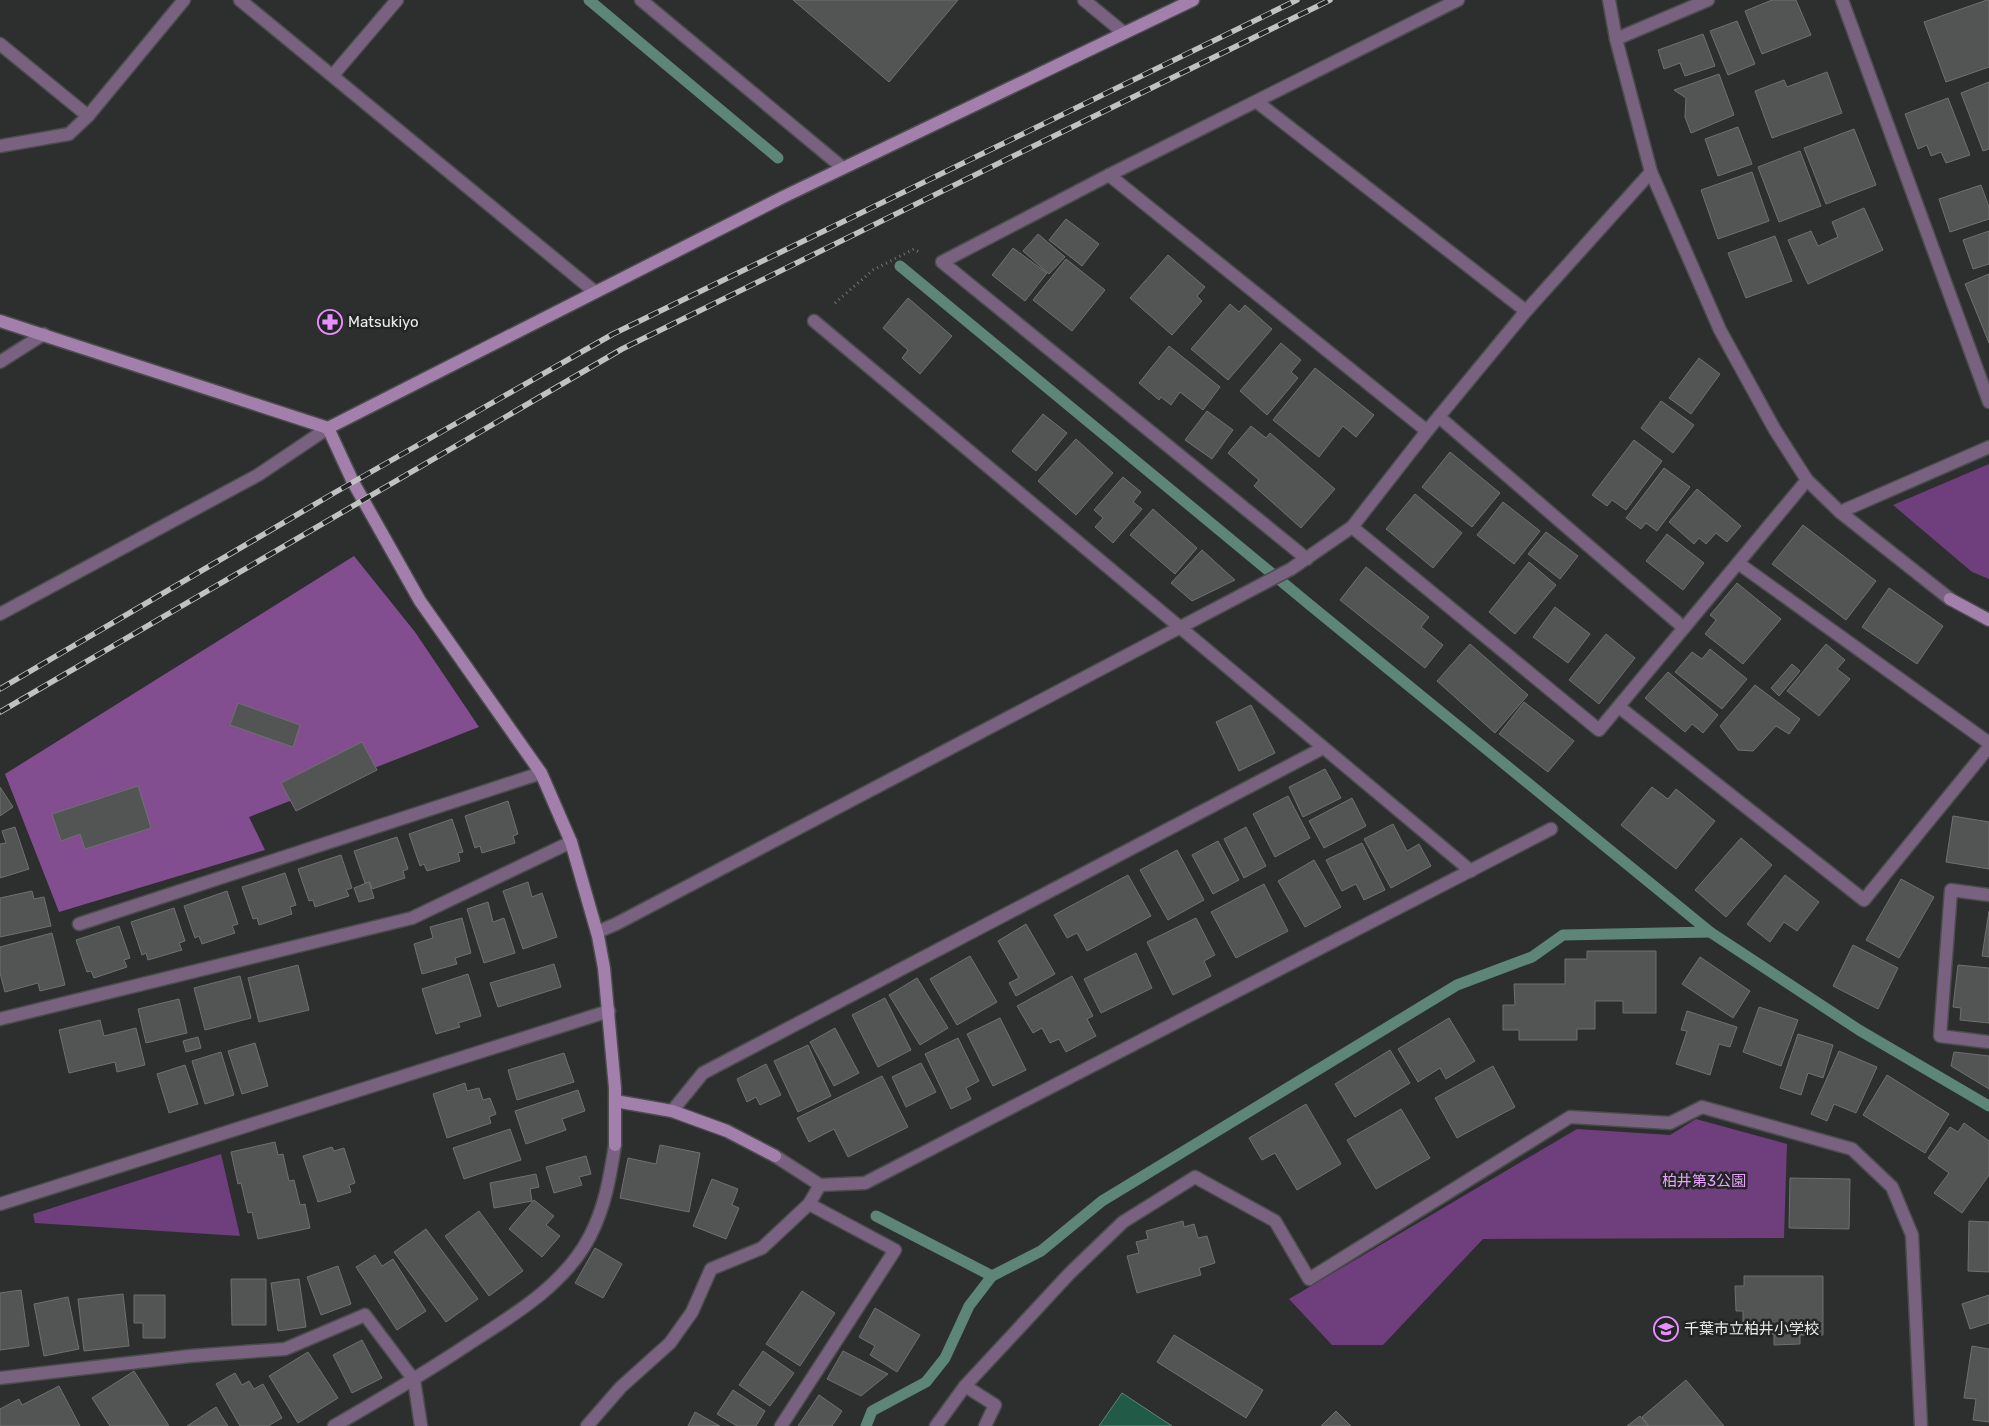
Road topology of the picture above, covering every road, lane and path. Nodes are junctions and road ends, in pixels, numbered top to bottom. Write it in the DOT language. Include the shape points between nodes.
graph roads {
  1 [pos="184,0"];
  2 [pos="240,0"];
  3 [pos="397,0"];
  4 [pos="641,0"];
  5 [pos="1084,0"];
  6 [pos="1193,0"];
  7 [pos="1458,0"];
  8 [pos="1609,0"];
  9 [pos="1708,0"];
  10 [pos="1842,0"];
  11 [pos="1124,33"];
  12 [pos="1616,39"];
  13 [pos="0,44"];
  14 [pos="333,75"];
  15 [pos="1257,102"];
  16 [pos="88,116"];
  17 [pos="0,146"];
  18 [pos="843,168"];
  19 [pos="1651,172"];
  20 [pos="1109,175"];
  21 [pos="914,250"];
  22 [pos="595,292"];
  23 [pos="1526,311"];
  24 [pos="0,321"];
  25 [pos="814,321"];
  26 [pos="44,334"];
  27 [pos="0,362"];
  28 [pos="1989,402"];
  29 [pos="1439,417"];
  30 [pos="328,428"];
  31 [pos="1427,431"];
  32 [pos="1989,447"];
  33 [pos="1807,480"];
  34 [pos="1840,512"];
  35 [pos="1352,527"];
  36 [pos="1306,559"];
  37 [pos="1738,563"];
  38 [pos="0,614"];
  39 [pos="1989,620"];
  40 [pos="1179,627"];
  41 [pos="1684,628"];
  42 [pos="1619,707"];
  43 [pos="1989,743"];
  44 [pos="1989,747"];
  45 [pos="1323,748"];
  46 [pos="541,773"];
  47 [pos="1551,829"];
  48 [pos="571,842"];
  49 [pos="1471,872"];
  50 [pos="1989,895"];
  51 [pos="80,924"];
  52 [pos="597,932"];
  53 [pos="609,1011"];
  54 [pos="0,1019"];
  55 [pos="1989,1042"];
  56 [pos="615,1101"];
  57 [pos="672,1111"];
  58 [pos="820,1185"];
  59 [pos="0,1204"];
  60 [pos="809,1204"];
  61 [pos="0,1378"];
  62 [pos="414,1380"];
  63 [pos="965,1386"];
  64 [pos="334,1426"];
  65 [pos="421,1426"];
  66 [pos="587,1426"];
  67 [pos="781,1426"];
  68 [pos="936,1426"];
  69 [pos="985,1426"];
  70 [pos="1920,1426"];
  1 -- 16 [label="street"];
  2 -- 14 [label="street"];
  3 -- 14 [label="street"];
  4 -- 18 [label="street"];
  5 -- 11 [label="street"];
  6 -- 11 [label="street"];
  7 -- 15 [label="street"];
  8 -- 12 [label="street"];
  9 -- 12 [label="street"];
  10 -- 28 [label="street"];
  11 -- 18 [label="street"];
  12 -- 19 [label="street"];
  13 -- 16 [label="street"];
  14 -- 22 [label="street"];
  15 -- 20 [label="street"];
  15 -- 23 [label="street"];
  16 -- 17 [label="street" via="69,134"];
  18 -- 22 [label="street"];
  19 -- 23 [label="street"];
  19 -- 33 [label="street" via="1720,330 1775,430"];
  20 -- 31 [label="street"];
  20 -- 36 [label="street" via="942,262"];
  21 -- 25 [label="path" via="873,270"];
  22 -- 30 [label="street"];
  23 -- 29 [label="street"];
  24 -- 26 [label="street"];
  25 -- 40 [label="street"];
  26 -- 27 [label="street"];
  26 -- 30 [label="street"];
  29 -- 31 [label="street"];
  29 -- 41 [label="street"];
  30 -- 38 [label="street" via="258,475"];
  30 -- 46 [label="street" via="353,482 420,601"];
  31 -- 35 [label="street"];
  32 -- 34 [label="street"];
  33 -- 34 [label="street"];
  33 -- 37 [label="street"];
  34 -- 39 [label="street" via="1950,599"];
  35 -- 36 [label="street"];
  35 -- 42 [label="street" via="1599,730"];
  36 -- 40 [label="street"];
  37 -- 41 [label="street"];
  37 -- 43 [label="street"];
  40 -- 45 [label="street"];
  40 -- 52 [label="street"];
  41 -- 42 [label="street"];
  42 -- 44 [label="street" via="1864,900"];
  45 -- 49 [label="street"];
  45 -- 57 [label="street" via="703,1074"];
  46 -- 48 [label="street"];
  46 -- 51 [label="street"];
  47 -- 49 [label="street"];
  48 -- 52 [label="street"];
  48 -- 54 [label="street" via="412,918"];
  49 -- 58 [label="street" via="865,1183"];
  50 -- 55 [label="street" via="1951,890 1940,1036"];
  52 -- 53 [label="street"];
  53 -- 56 [label="street"];
  53 -- 59 [label="street"];
  56 -- 57 [label="street"];
  56 -- 62 [label="street" via="615,1145 607,1195 590,1237 565,1272 528,1306"];
  57 -- 58 [label="street" via="727,1131"];
  58 -- 60 [label="street"];
  60 -- 66 [label="street" via="762,1248 711,1269 692,1312 670,1343 621,1387"];
  60 -- 67 [label="street" via="895,1250"];
  61 -- 62 [label="street" via="190,1356 285,1349 365,1315"];
  62 -- 64 [label="street"];
  62 -- 65 [label="street"];
  63 -- 68 [label="street"];
  63 -- 69 [label="street" via="995,1405"];
  63 -- 70 [label="street" via="1070,1273 1123,1222 1195,1177 1275,1221 1309,1279 1570,1117 1670,1123 1702,1107 1852,1149 1892,1187 1912,1235"];
}
